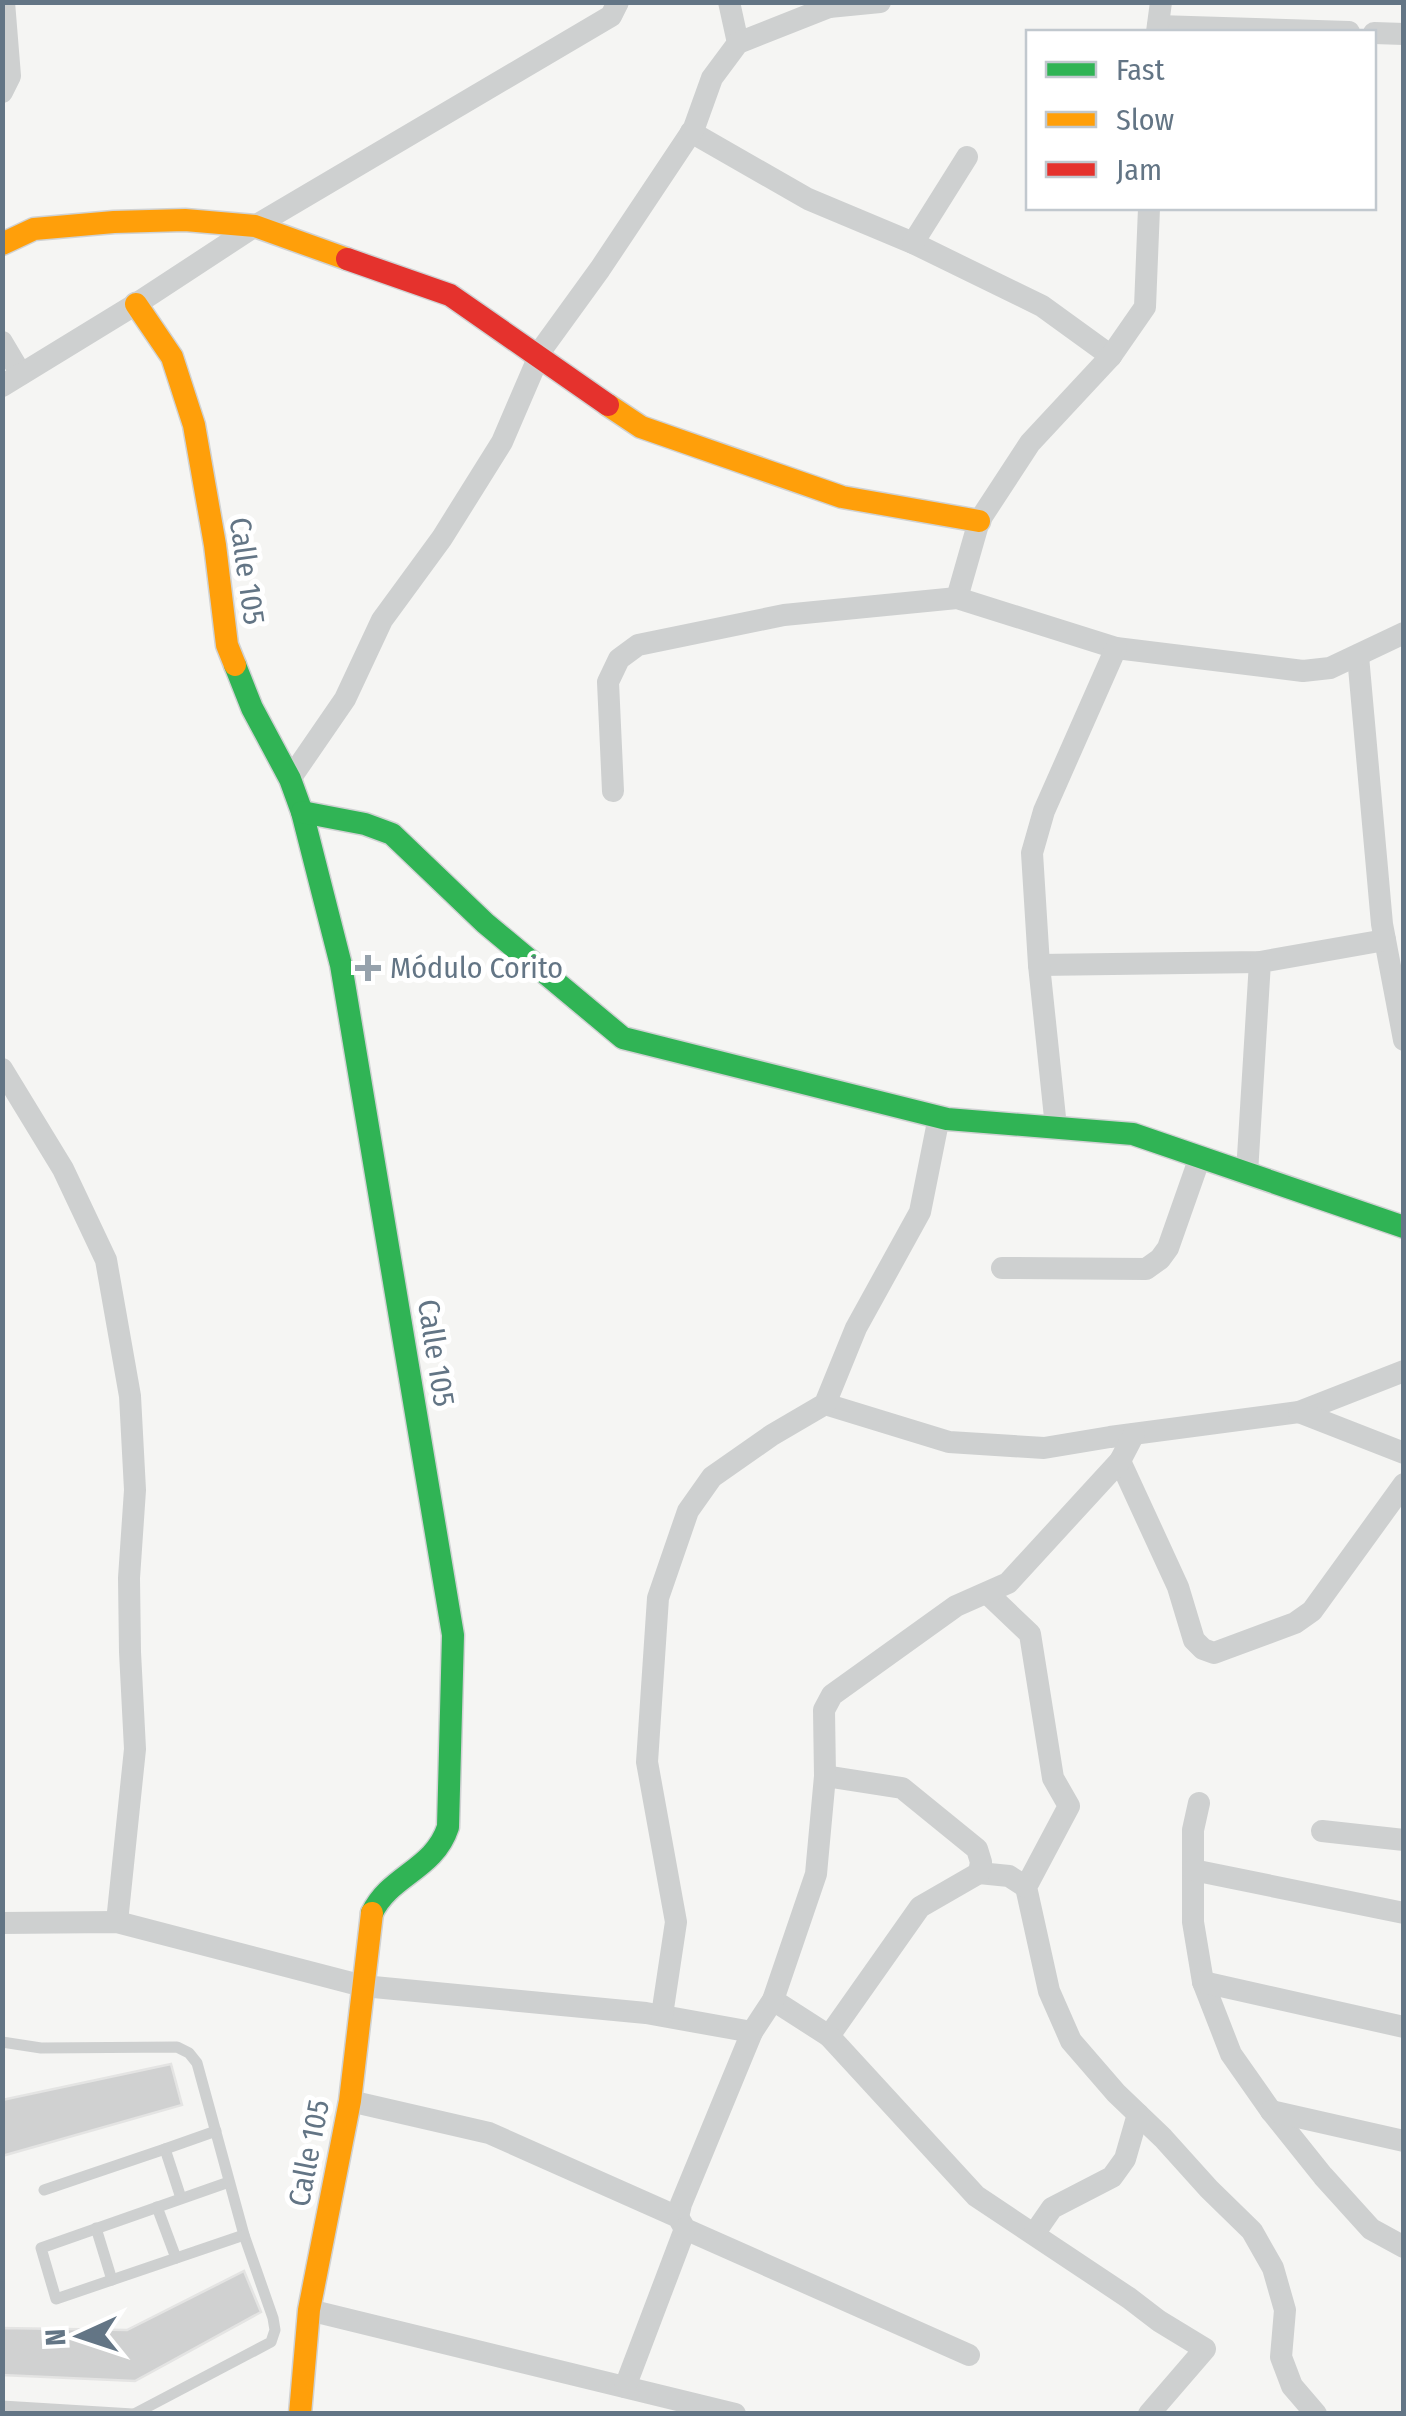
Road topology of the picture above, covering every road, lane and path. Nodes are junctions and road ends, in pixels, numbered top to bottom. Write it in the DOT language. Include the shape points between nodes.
graph roads {
  1 [pos="4,2"];
  2 [pos="618,2"];
  3 [pos="729,2"];
  4 [pos="880,2"];
  5 [pos="830,5"];
  6 [pos="1158,20"];
  7 [pos="1317,30"];
  8 [pos="1376,33"];
  9 [pos="1404,34"];
  10 [pos="738,43"];
  11 [pos="2,92"];
  12 [pos="691,132"];
  13 [pos="966,157"];
  14 [pos="1149,210"];
  15 [pos="255,226"];
  16 [pos="914,243"];
  17 [pos="2,244"];
  18 [pos="136,304"];
  19 [pos="2,342"];
  20 [pos="1110,356"];
  21 [pos="538,358"];
  22 [pos="12,380"];
  23 [pos="979,521"];
  24 [pos="957,598"];
  25 [pos="1404,633"];
  26 [pos="1116,648"];
  27 [pos="1358,656"];
  28 [pos="290,779"];
  29 [pos="614,791"];
  30 [pos="302,812"];
  31 [pos="1385,940"];
  32 [pos="1260,962"];
  33 [pos="1039,965"];
  34 [pos="1404,1040"];
  35 [pos="2,1069"];
  36 [pos="939,1117"];
  37 [pos="1056,1127"];
  38 [pos="1200,1157"];
  39 [pos="1247,1173"];
  40 [pos="1404,1227"];
  41 [pos="1002,1268"];
  42 [pos="1404,1371"];
  43 [pos="824,1404"];
  44 [pos="1299,1412"];
  45 [pos="1134,1434"];
  46 [pos="1404,1453"];
  47 [pos="1120,1461"];
  48 [pos="1404,1484"];
  49 [pos="987,1592"];
  50 [pos="825,1776"];
  51 [pos="1198,1803"];
  52 [pos="1322,1832"];
  53 [pos="1404,1840"];
  54 [pos="1193,1870"];
  55 [pos="980,1873"];
  56 [pos="1026,1887"];
  57 [pos="1404,1913"];
  58 [pos="117,1922"];
  59 [pos="2,1923"];
  60 [pos="1203,1982"];
  61 [pos="364,1986"];
  62 [pos="774,2000"];
  63 [pos="662,2015"];
  64 [pos="1404,2026"];
  65 [pos="752,2032"];
  66 [pos="829,2036"];
  67 [pos="2,2042"];
  68 [pos="350,2100"];
  69 [pos="1271,2111"];
  70 [pos="1138,2114"];
  71 [pos="216,2131"];
  72 [pos="1404,2141"];
  73 [pos="165,2149"];
  74 [pos="229,2182"];
  75 [pos="44,2190"];
  76 [pos="181,2198"];
  77 [pos="158,2207"];
  78 [pos="681,2223"];
  79 [pos="96,2228"];
  80 [pos="1034,2234"];
  81 [pos="244,2235"];
  82 [pos="1404,2247"];
  83 [pos="176,2258"];
  84 [pos="112,2280"];
  85 [pos="309,2310"];
  86 [pos="969,2355"];
  87 [pos="625,2387"];
  88 [pos="2,2406"];
  89 [pos="133,2414"];
  90 [pos="300,2414"];
  91 [pos="734,2414"];
  92 [pos="1149,2414"];
  93 [pos="1316,2414"];
  1 -- 11 [label="street" via="10,76"];
  2 -- 15 [label="street" via="612,16"];
  3 -- 10 [label="street"];
  4 -- 5 [label="street"];
  5 -- 10 [label="street"];
  6 -- 7 [label="street"];
  8 -- 9 [label="street"];
  10 -- 12 [label="street" via="712,78"];
  12 -- 16 [label="street" via="808,199"];
  12 -- 21 [label="street"];
  13 -- 16 [label="street"];
  14 -- 20 [label="street" via="1144,307"];
  15 -- 17 [label="street" via="114,222 34,229"];
  15 -- 18 [label="street"];
  15 -- 21 [label="street" via="450,295"];
  16 -- 20 [label="street" via="1042,306"];
  18 -- 22 [label="street"];
  18 -- 28 [label="street, Calle 105" via="172,357 194,425 227,646"];
  19 -- 22 [label="street"];
  20 -- 23 [label="street" via="1030,443"];
  21 -- 23 [label="street" via="642,427 842,497"];
  21 -- 28 [label="street" via="502,442 382,620 345,699"];
  23 -- 24 [label="street"];
  24 -- 26 [label="street"];
  24 -- 29 [label="street" via="784,615 638,646 619,659 608,682"];
  25 -- 27 [label="street"];
  26 -- 27 [label="street" via="1304,670"];
  26 -- 33 [label="street" via="1032,853"];
  27 -- 31 [label="street"];
  28 -- 30 [label="street, Calle 105"];
  30 -- 36 [label="street" via="392,834 484,923 623,1038"];
  30 -- 61 [label="street, Calle 105" via="341,965 453,1634 446,1840 380,1898 371,1916"];
  31 -- 32 [label="street"];
  31 -- 34 [label="street"];
  32 -- 33 [label="street"];
  32 -- 39 [label="street"];
  33 -- 37 [label="street"];
  35 -- 58 [label="street" via="63,1169 106,1260 130,1396 135,1750"];
  36 -- 37 [label="street"];
  36 -- 43 [label="street" via="920,1212 856,1328"];
  37 -- 38 [label="street" via="1132,1134"];
  38 -- 39 [label="street"];
  38 -- 41 [label="street" via="1168,1248 1146,1268"];
  39 -- 40 [label="street"];
  42 -- 44 [label="street"];
  43 -- 45 [label="street" via="949,1442 1044,1448"];
  43 -- 63 [label="street" via="712,1477 688,1511 658,1598 647,1762 676,1922"];
  44 -- 45 [label="street"];
  44 -- 46 [label="street"];
  45 -- 47 [label="street"];
  47 -- 48 [label="street" via="1178,1588 1194,1640 1214,1654 1312,1612"];
  47 -- 49 [label="street" via="1008,1583"];
  49 -- 50 [label="street" via="956,1606 832,1694 824,1710"];
  49 -- 56 [label="street" via="1030,1634 1053,1778 1068,1806"];
  50 -- 55 [label="street" via="902,1788 977,1849"];
  50 -- 62 [label="street" via="816,1874"];
  51 -- 54 [label="street"];
  52 -- 53 [label="street"];
  54 -- 57 [label="street"];
  54 -- 60 [label="street"];
  55 -- 56 [label="street" via="1008,1876"];
  55 -- 66 [label="street" via="920,1907"];
  56 -- 70 [label="street" via="1049,1991 1071,2040"];
  58 -- 59 [label="street"];
  58 -- 61 [label="street"];
  60 -- 64 [label="street"];
  60 -- 69 [label="street" via="1231,2054"];
  61 -- 63 [label="street"];
  61 -- 68 [label="street, Calle 105"];
  62 -- 65 [label="street"];
  62 -- 66 [label="street"];
  63 -- 65 [label="street"];
  65 -- 78 [label="street" via="680,2204"];
  66 -- 80 [label="street" via="976,2196"];
  67 -- 71 [label="lane" via="177,2047 197,2063"];
  68 -- 78 [label="street" via="489,2133"];
  68 -- 85 [label="street, Calle 105"];
  69 -- 72 [label="street"];
  69 -- 82 [label="street" via="1370,2229"];
  70 -- 80 [label="street" via="1125,2160 1112,2177 1052,2208"];
  70 -- 93 [label="street" via="1252,2231 1273,2268 1285,2310 1281,2357 1292,2386"];
  71 -- 73 [label="lane"];
  71 -- 74 [label="lane"];
  73 -- 75 [label="lane"];
  73 -- 76 [label="lane"];
  74 -- 76 [label="lane"];
  74 -- 81 [label="lane"];
  76 -- 77 [label="lane"];
  77 -- 79 [label="lane"];
  77 -- 83 [label="lane"];
  78 -- 86 [label="street"];
  78 -- 87 [label="street"];
  79 -- 84 [label="lane"];
  79 -- 84 [label="lane" via="40,2248 56,2299"];
  80 -- 92 [label="street" via="1205,2349"];
  81 -- 83 [label="lane"];
  81 -- 89 [label="lane" via="273,2318 271,2342"];
  83 -- 84 [label="lane"];
  85 -- 87 [label="street"];
  85 -- 90 [label="street, Calle 105"];
  87 -- 91 [label="street"];
  88 -- 89 [label="lane"];
}
